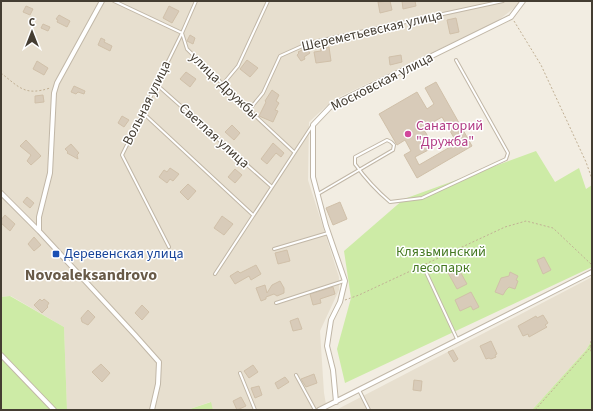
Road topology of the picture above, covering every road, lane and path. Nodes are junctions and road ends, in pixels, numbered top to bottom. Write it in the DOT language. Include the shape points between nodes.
graph roads {
  1 [pos="102,1"];
  2 [pos="114,1"];
  3 [pos="196,1"];
  4 [pos="268,1"];
  5 [pos="503,1"];
  6 [pos="523,1"];
  7 [pos="511,17"];
  8 [pos="182,33"];
  9 [pos="456,60"];
  10 [pos="1,74"];
  11 [pos="57,84"];
  12 [pos="156,84"];
  13 [pos="223,84"];
  14 [pos="249,110"];
  15 [pos="142,112"];
  16 [pos="313,125"];
  17 [pos="294,152"];
  18 [pos="359,170"];
  19 [pos="592,179"];
  20 [pos="272,188"];
  21 [pos="1,192"];
  22 [pos="318,194"];
  23 [pos="253,215"];
  24 [pos="39,231"];
  25 [pos="329,233"];
  26 [pos="169,247"];
  27 [pos="274,249"];
  28 [pos="592,265"];
  29 [pos="425,270"];
  30 [pos="592,272"];
  31 [pos="215,274"];
  32 [pos="345,281"];
  33 [pos="340,302"];
  34 [pos="276,303"];
  35 [pos="592,335"];
  36 [pos="458,340"];
  37 [pos="591,348"];
  38 [pos="592,354"];
  39 [pos="1,355"];
  40 [pos="240,373"];
  41 [pos="296,375"];
  42 [pos="359,390"];
  43 [pos="336,402"];
  44 [pos="54,410"];
  45 [pos="152,410"];
  46 [pos="255,410"];
  47 [pos="315,410"];
  48 [pos="319,410"];
  49 [pos="369,410"];
  50 [pos="535,410"];
  1 -- 11 [label="street"];
  2 -- 8 [label="lane"];
  3 -- 8 [label="lane, Вольная улица"];
  4 -- 13 [label="lane" via="238,66"];
  5 -- 14 [label="lane, Шереметьевская улица" via="309,43 280,56 263,94"];
  6 -- 7 [label="street, Московская улица"];
  7 -- 16 [label="street, Московская улица" via="332,105"];
  7 -- 19 [label="path" via="541,65"];
  8 -- 12 [label="lane, Вольная улица"];
  8 -- 13 [label="lane, улица Дружбы" via="188,49"];
  9 -- 18 [label="lane" via="508,153 506,158 422,198 390,202"];
  10 -- 11 [label="path" via="25,91 49,89"];
  11 -- 24 [label="street" via="54,93 50,173 39,217"];
  12 -- 15 [label="lane, Вольная улица"];
  12 -- 20 [label="lane, Светлая улица"];
  13 -- 14 [label="lane, улица Дружбы"];
  14 -- 17 [label="lane, улица Дружбы"];
  15 -- 23 [label="lane"];
  15 -- 26 [label="lane, Вольная улица" via="122,155"];
  16 -- 17 [label="lane, Московская улица"];
  16 -- 22 [label="street" via="313,177"];
  17 -- 20 [label="lane, Московская улица"];
  18 -- 18 [label="lane" via="392,150 394,145 387,140 355,157 355,164"];
  18 -- 22 [label="lane"];
  20 -- 23 [label="lane, Московская улица"];
  21 -- 24 [label="street"];
  22 -- 25 [label="street"];
  23 -- 31 [label="lane, Московская улица"];
  24 -- 45 [label="street" via="159,362 158,384"];
  25 -- 27 [label="lane"];
  25 -- 32 [label="street"];
  28 -- 33 [label="path" via="553,228 526,220 505,227"];
  29 -- 36 [label="lane"];
  30 -- 36 [label="street"];
  32 -- 33 [label="street"];
  32 -- 34 [label="lane"];
  33 -- 43 [label="street" via="331,320 327,346 333,370"];
  35 -- 37 [label="path"];
  36 -- 42 [label="street"];
  37 -- 38 [label="path"];
  37 -- 50 [label="path"];
  39 -- 44 [label="street"];
  40 -- 46 [label="lane"];
  41 -- 47 [label="lane"];
  42 -- 43 [label="street"];
  42 -- 49 [label="lane"];
  43 -- 48 [label="street"];
}
